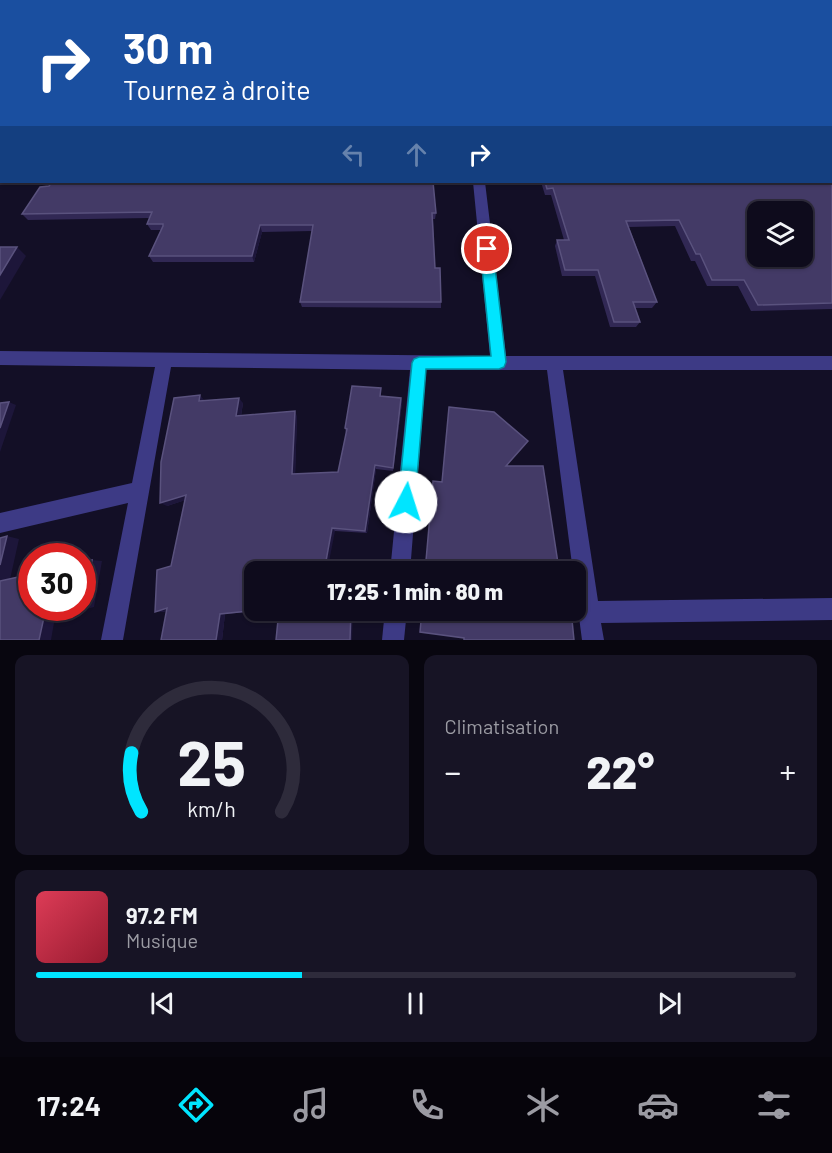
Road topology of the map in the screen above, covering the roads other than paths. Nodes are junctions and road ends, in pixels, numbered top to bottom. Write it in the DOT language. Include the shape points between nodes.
graph roads {
  1 [pos="479,183"];
  2 [pos="0,358"];
  3 [pos="165,358"];
  4 [pos="499,362"];
  5 [pos="419,363"];
  6 [pos="554,363"];
  7 [pos="832,363"];
  8 [pos="140,491"];
  9 [pos="0,523"];
  10 [pos="401,561"];
  11 [pos="832,609"];
  12 [pos="589,612"];
  13 [pos="395,621"];
  14 [pos="112,640"];
  15 [pos="393,640"];
  16 [pos="593,640"];
  1 -- 4 [label="street"];
  2 -- 3 [label="street"];
  3 -- 5 [label="street"];
  3 -- 8 [label="street"];
  4 -- 5 [label="street"];
  4 -- 6 [label="street"];
  5 -- 10 [label="street"];
  6 -- 7 [label="street"];
  6 -- 12 [label="street"];
  8 -- 9 [label="street"];
  8 -- 14 [label="street"];
  11 -- 12 [label="street"];
  12 -- 16 [label="street"];
  13 -- 15 [label="street"];
}
